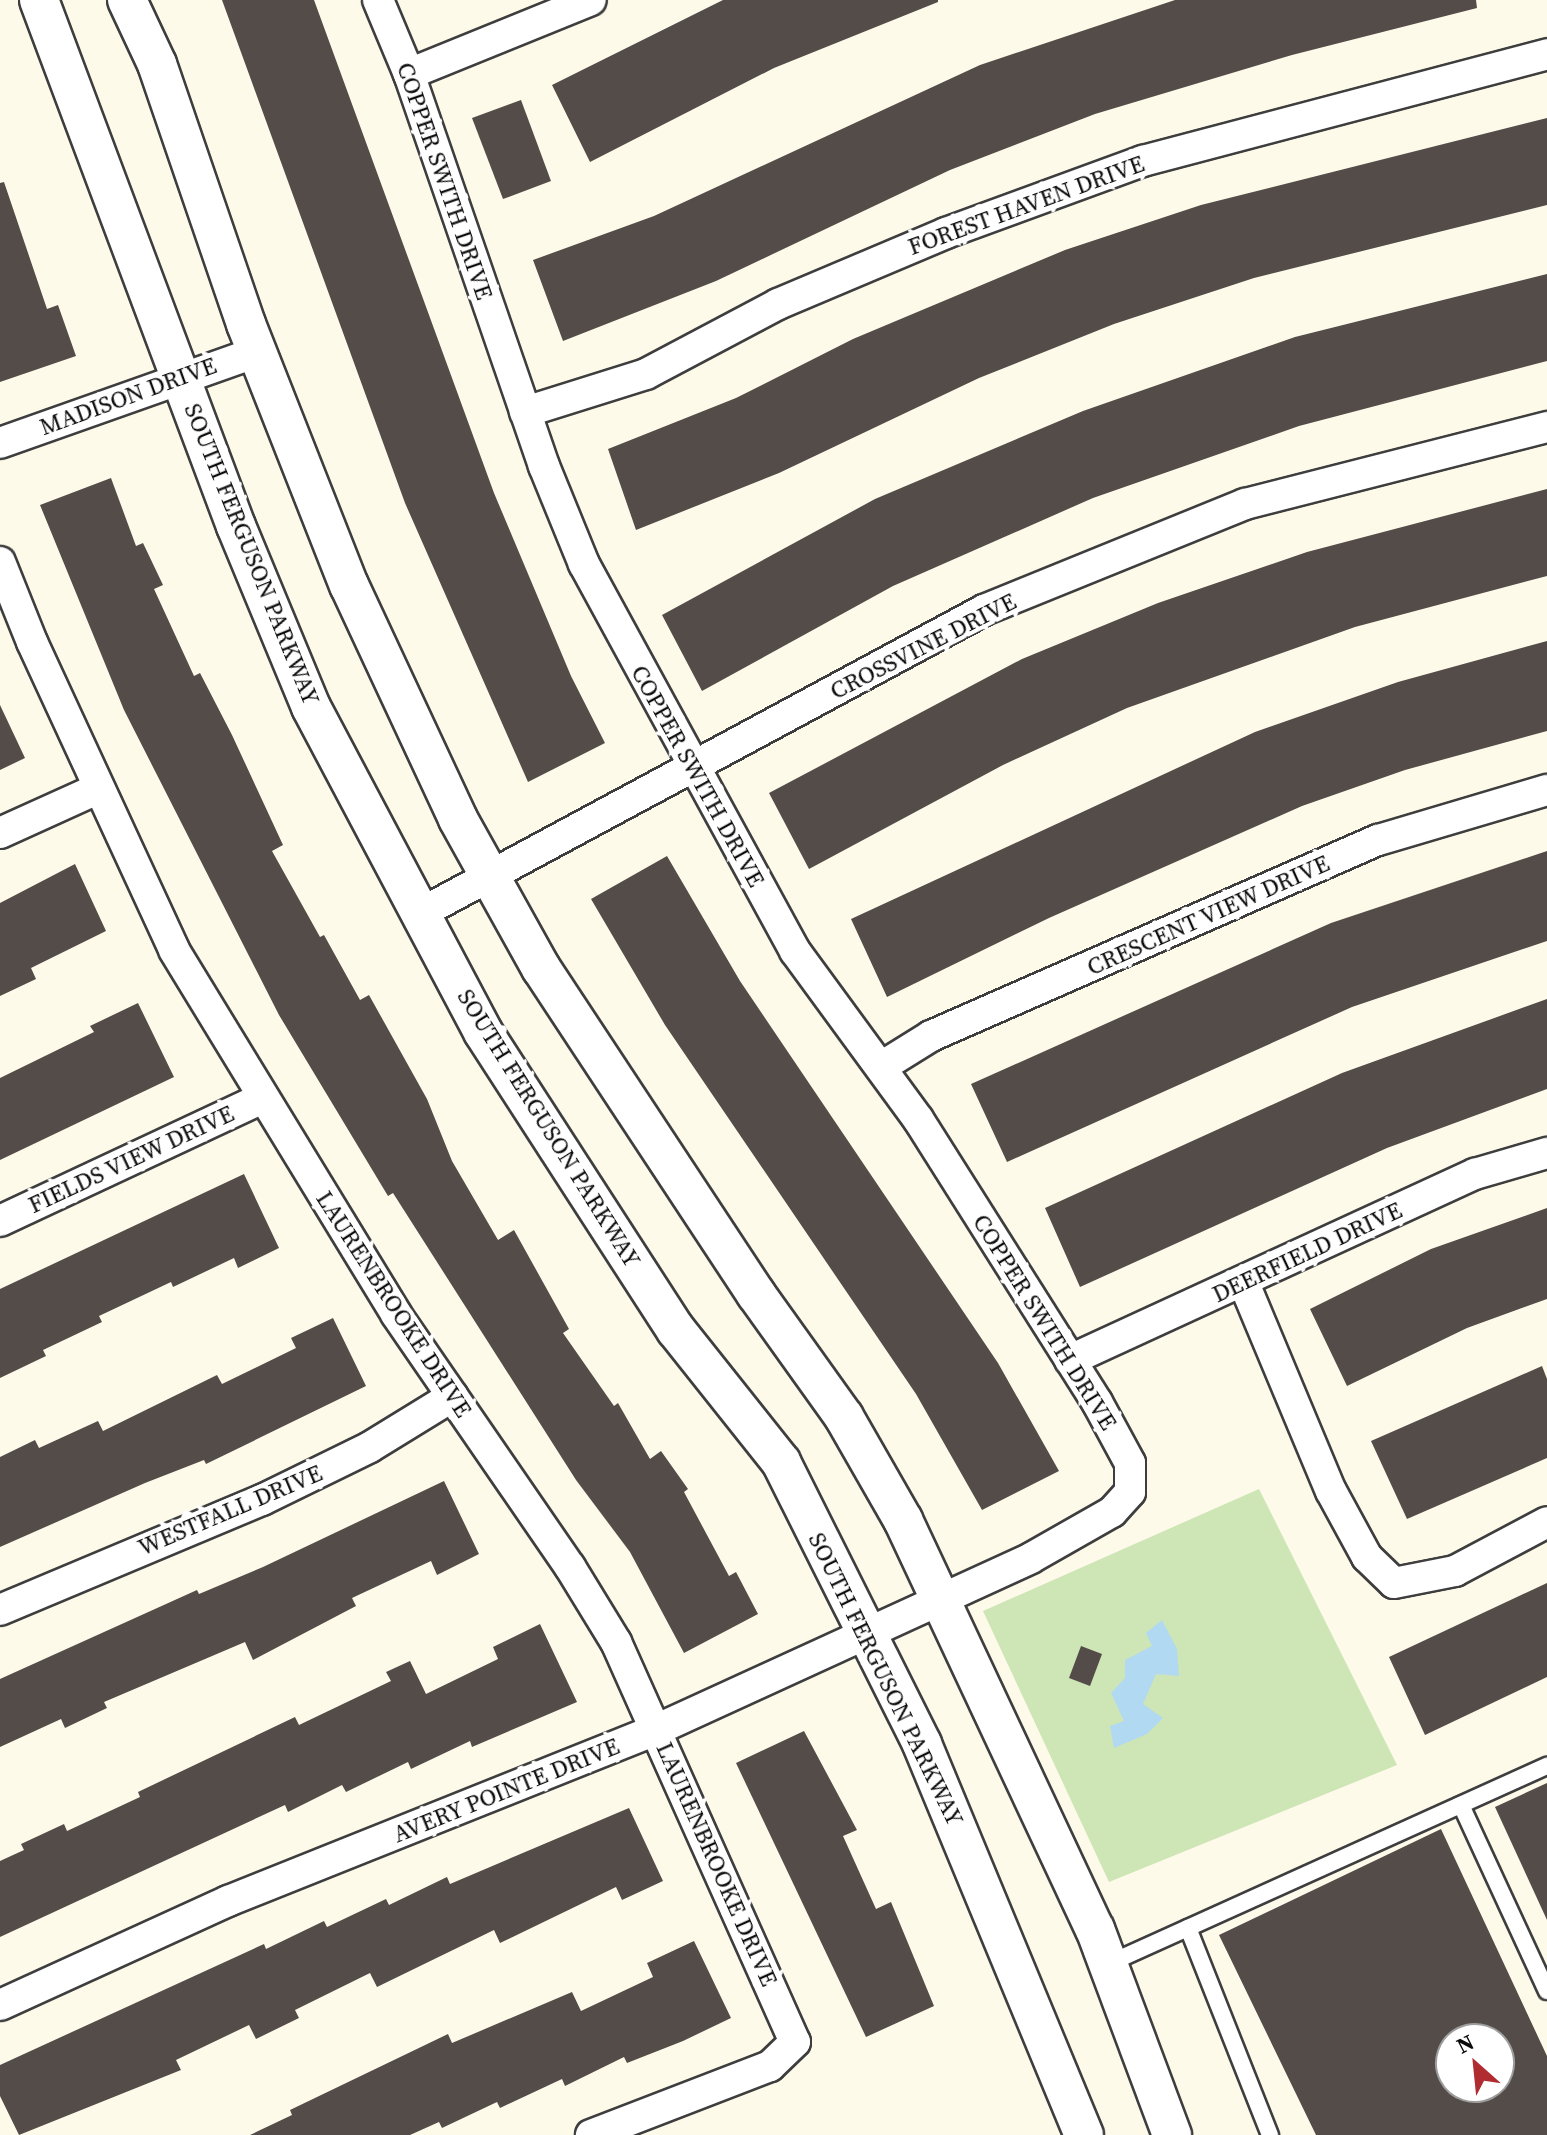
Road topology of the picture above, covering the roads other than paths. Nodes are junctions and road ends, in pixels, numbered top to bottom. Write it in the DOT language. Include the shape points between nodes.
graph roads {
  1 [pos="39,0"];
  2 [pos="127,0"];
  3 [pos="378,0"];
  4 [pos="591,0"];
  5 [pos="1547,54"];
  6 [pos="409,74"];
  7 [pos="257,352"];
  8 [pos="182,374"];
  9 [pos="525,412"];
  10 [pos="1547,427"];
  11 [pos="0,443"];
  12 [pos="0,562"];
  13 [pos="695,768"];
  14 [pos="97,789"];
  15 [pos="1547,790"];
  16 [pos="0,833"];
  17 [pos="490,877"];
  18 [pos="421,913"];
  19 [pos="881,1067"];
  20 [pos="263,1098"];
  21 [pos="1547,1153"];
  22 [pos="0,1221"];
  23 [pos="1243,1281"];
  24 [pos="1070,1360"];
  25 [pos="453,1396"];
  26 [pos="1130,1492"];
  27 [pos="1547,1522"];
  28 [pos="939,1598"];
  29 [pos="0,1610"];
  30 [pos="865,1630"];
  31 [pos="658,1729"];
  32 [pos="1547,1766"];
  33 [pos="1461,1805"];
  34 [pos="1188,1928"];
  35 [pos="1108,1964"];
  36 [pos="1547,1991"];
  37 [pos="0,2005"];
  38 [pos="611,2132"];
  39 [pos="1084,2135"];
  40 [pos="1172,2135"];
  41 [pos="1270,2135"];
  1 -- 8 [label="street, SOUTH FERGUSON PARKWAY"];
  2 -- 7 [label="street" via="157,64"];
  3 -- 6 [label="street, COPPER SWITH DRIVE"];
  4 -- 6 [label="street"];
  5 -- 9 [label="street, FOREST HAVEN DRIVE" via="1143,161 946,233 778,304 646,374"];
  6 -- 9 [label="street, COPPER SWITH DRIVE"];
  7 -- 8 [label="street, MADISON DRIVE"];
  7 -- 17 [label="street" via="349,585"];
  8 -- 11 [label="street, MADISON DRIVE"];
  8 -- 18 [label="street, SOUTH FERGUSON PARKWAY" via="311,707"];
  9 -- 13 [label="street, COPPER SWITH DRIVE" via="584,564"];
  10 -- 13 [label="street, CROSSVINE DRIVE" via="1216,516 984,610"];
  12 -- 14 [label="street, LAURENBROOKE DRIVE"];
  13 -- 17 [label="street, CROSSVINE DRIVE"];
  13 -- 19 [label="street, COPPER SWITH DRIVE" via="795,951"];
  14 -- 16 [label="street"];
  14 -- 20 [label="street, LAURENBROOKE DRIVE" via="174,950"];
  15 -- 19 [label="street, CRESCENT VIEW DRIVE" via="1378,840 931,1036"];
  17 -- 18 [label="street, CROSSVINE DRIVE"];
  17 -- 28 [label="street" via="541,968 646,1130 844,1417 903,1520"];
  18 -- 30 [label="street, SOUTH FERGUSON PARKWAY" via="483,1032 676,1330 781,1462"];
  19 -- 24 [label="street, COPPER SWITH DRIVE"];
  20 -- 22 [label="street, FIELDS VIEW DRIVE"];
  20 -- 25 [label="street, LAURENBROOKE DRIVE"];
  21 -- 23 [label="street, DEERFIELD DRIVE" via="1475,1174"];
  23 -- 24 [label="street, DEERFIELD DRIVE"];
  23 -- 27 [label="street" via="1331,1491 1367,1557 1394,1583 1455,1571"];
  24 -- 26 [label="street, COPPER SWITH DRIVE" via="1130,1463"];
  25 -- 29 [label="street, WESTFALL DRIVE" via="370,1447 262,1500"];
  25 -- 31 [label="street, LAURENBROOKE DRIVE" via="570,1567 616,1642"];
  26 -- 28 [label="street, AVERY POINTE DRIVE" via="1112,1512 1031,1558"];
  28 -- 30 [label="street, AVERY POINTE DRIVE"];
  28 -- 35 [label="street"];
  30 -- 31 [label="street, AVERY POINTE DRIVE"];
  30 -- 39 [label="street, SOUTH FERGUSON PARKWAY" via="922,1744"];
  31 -- 37 [label="street, AVERY POINTE DRIVE" via="228,1901"];
  31 -- 38 [label="street, LAURENBROOKE DRIVE" via="795,2042 770,2066"];
  32 -- 33 [label="lane"];
  33 -- 34 [label="lane"];
  33 -- 36 [label="lane"];
  34 -- 35 [label="lane"];
  34 -- 41 [label="lane"];
  35 -- 40 [label="street"];
}
